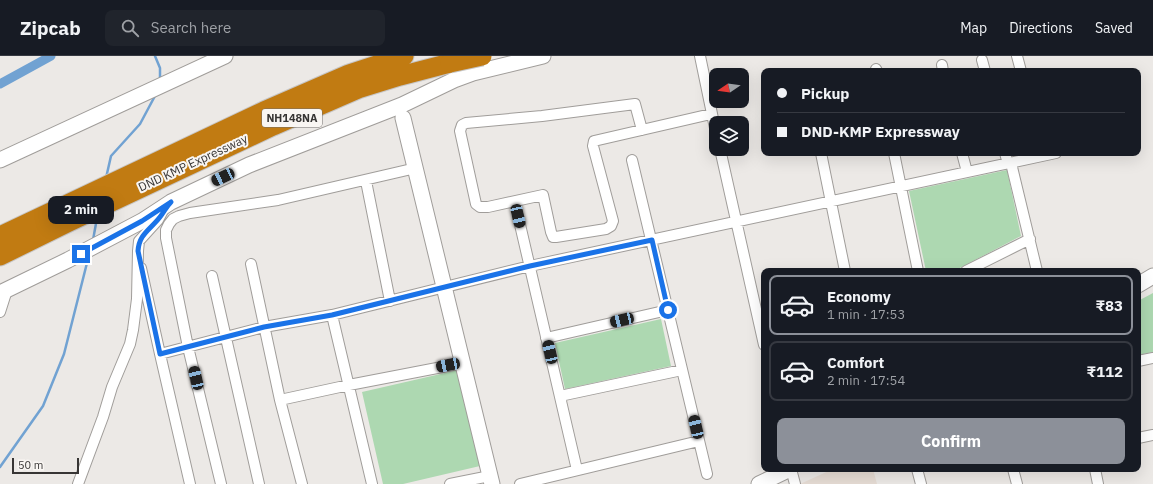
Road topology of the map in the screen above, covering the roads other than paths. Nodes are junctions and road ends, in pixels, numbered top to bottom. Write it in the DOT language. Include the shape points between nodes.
graph roads {
  1 [pos="225,56"];
  2 [pos="404,56"];
  3 [pos="474,56"];
  4 [pos="482,56"];
  5 [pos="543,56"];
  6 [pos="700,56"];
  7 [pos="1017,56"];
  8 [pos="982,60"];
  9 [pos="984,68"];
  10 [pos="1020,68"];
  11 [pos="473,73"];
  12 [pos="712,114"];
  13 [pos="403,118"];
  14 [pos="642,130"];
  15 [pos="722,156"];
  16 [pos="822,156"];
  17 [pos="895,156"];
  18 [pos="963,156"];
  19 [pos="1006,156"];
  20 [pos="1035,156"];
  21 [pos="0,160"];
  22 [pos="632,160"];
  23 [pos="1010,163"];
  24 [pos="416,168"];
  25 [pos="967,172"];
  26 [pos="139,180"];
  27 [pos="366,181"];
  28 [pos="901,186"];
  29 [pos="171,202"];
  30 [pos="831,202"];
  31 [pos="66,214"];
  32 [pos="518,216"];
  33 [pos="737,222"];
  34 [pos="0,236"];
  35 [pos="1030,239"];
  36 [pos="652,240"];
  37 [pos="138,251"];
  38 [pos="0,256"];
  39 [pos="250,264"];
  40 [pos="530,266"];
  41 [pos="844,268"];
  42 [pos="917,268"];
  43 [pos="972,268"];
  44 [pos="1037,268"];
  45 [pos="212,276"];
  46 [pos="1153,276"];
  47 [pos="1141,283"];
  48 [pos="445,287"];
  49 [pos="3,291"];
  50 [pos="390,301"];
  51 [pos="668,310"];
  52 [pos="0,312"];
  53 [pos="332,315"];
  54 [pos="264,327"];
  55 [pos="761,331"];
  56 [pos="226,337"];
  57 [pos="546,338"];
  58 [pos="188,347"];
  59 [pos="160,354"];
  60 [pos="1153,358"];
  61 [pos="1141,360"];
  62 [pos="463,363"];
  63 [pos="682,370"];
  64 [pos="348,385"];
  65 [pos="560,396"];
  66 [pos="280,400"];
  67 [pos="1153,435"];
  68 [pos="1141,437"];
  69 [pos="699,441"];
  70 [pos="577,470"];
  71 [pos="785,472"];
  72 [pos="792,472"];
  73 [pos="918,472"];
  74 [pos="1014,472"];
  75 [pos="1096,472"];
  76 [pos="707,474"];
  77 [pos="491,480"];
  78 [pos="78,484"];
  79 [pos="190,484"];
  80 [pos="221,484"];
  81 [pos="259,484"];
  82 [pos="302,484"];
  83 [pos="372,484"];
  84 [pos="450,484"];
  85 [pos="520,484"];
  86 [pos="759,484"];
  87 [pos="795,484"];
  88 [pos="921,484"];
  89 [pos="1017,484"];
  90 [pos="1098,484"];
  1 -- 21 [label="street"];
  2 -- 26 [label="highway, DND KMP Expressway / NH148NA" via="349,74 271,108"];
  3 -- 11 [label="street"];
  4 -- 26 [label="highway, DND KMP Expressway / NH148NA, bridge" via="358,89"];
  5 -- 11 [label="street"];
  6 -- 12 [label="street"];
  7 -- 10 [label="street"];
  8 -- 9 [label="street"];
  11 -- 29 [label="street" via="402,105 249,165"];
  12 -- 14 [label="street"];
  13 -- 24 [label="street"];
  14 -- 14 [label="street" via="594,141 593,146 613,221 611,226 556,237 553,237 551,232 543,195 488,207 476,204 460,131 466,123 635,104"];
  15 -- 33 [label="street"];
  16 -- 30 [label="street"];
  17 -- 28 [label="street"];
  18 -- 25 [label="street"];
  19 -- 23 [label="street"];
  20 -- 23 [label="street"];
  22 -- 36 [label="street"];
  23 -- 25 [label="street"];
  23 -- 35 [label="street"];
  24 -- 27 [label="street"];
  24 -- 48 [label="street"];
  25 -- 28 [label="street"];
  26 -- 31 [label="highway, DND KMP Expressway / NH148NA"];
  27 -- 50 [label="street"];
  27 -- 58 [label="street" via="278,200 190,213 173,219 166,230 166,238"];
  28 -- 30 [label="street"];
  28 -- 42 [label="street"];
  29 -- 37 [label="street" via="141,238"];
  29 -- 49 [label="street" via="142,221"];
  30 -- 33 [label="street"];
  30 -- 41 [label="street"];
  31 -- 34 [label="highway, DND KMP Expressway / NH148NA"];
  31 -- 38 [label="highway, DND KMP Expressway / NH148NA"];
  32 -- 40 [label="street"];
  33 -- 36 [label="street"];
  33 -- 55 [label="street"];
  35 -- 43 [label="street"];
  35 -- 44 [label="street"];
  36 -- 40 [label="street"];
  36 -- 51 [label="street"];
  37 -- 59 [label="street"];
  37 -- 78 [label="street" via="137,299 130,344"];
  39 -- 54 [label="street"];
  40 -- 48 [label="street"];
  40 -- 57 [label="street"];
  45 -- 56 [label="street"];
  46 -- 47 [label="street"];
  48 -- 50 [label="street"];
  48 -- 62 [label="street"];
  49 -- 52 [label="street"];
  50 -- 53 [label="street"];
  51 -- 57 [label="street"];
  51 -- 63 [label="street"];
  53 -- 54 [label="street"];
  53 -- 64 [label="street"];
  54 -- 56 [label="street"];
  54 -- 66 [label="street"];
  56 -- 58 [label="street"];
  56 -- 81 [label="street"];
  57 -- 65 [label="street"];
  58 -- 59 [label="street"];
  58 -- 80 [label="street"];
  59 -- 79 [label="street"];
  60 -- 61 [label="street"];
  62 -- 64 [label="street"];
  62 -- 77 [label="street"];
  63 -- 65 [label="street"];
  63 -- 69 [label="street"];
  64 -- 66 [label="street"];
  64 -- 83 [label="street"];
  65 -- 70 [label="street"];
  66 -- 82 [label="street"];
  67 -- 68 [label="street"];
  69 -- 70 [label="street"];
  69 -- 76 [label="street"];
  70 -- 85 [label="street"];
  71 -- 86 [label="street"];
  72 -- 87 [label="street"];
  73 -- 88 [label="street"];
  74 -- 89 [label="street"];
  75 -- 90 [label="street"];
  77 -- 84 [label="street"];
}
